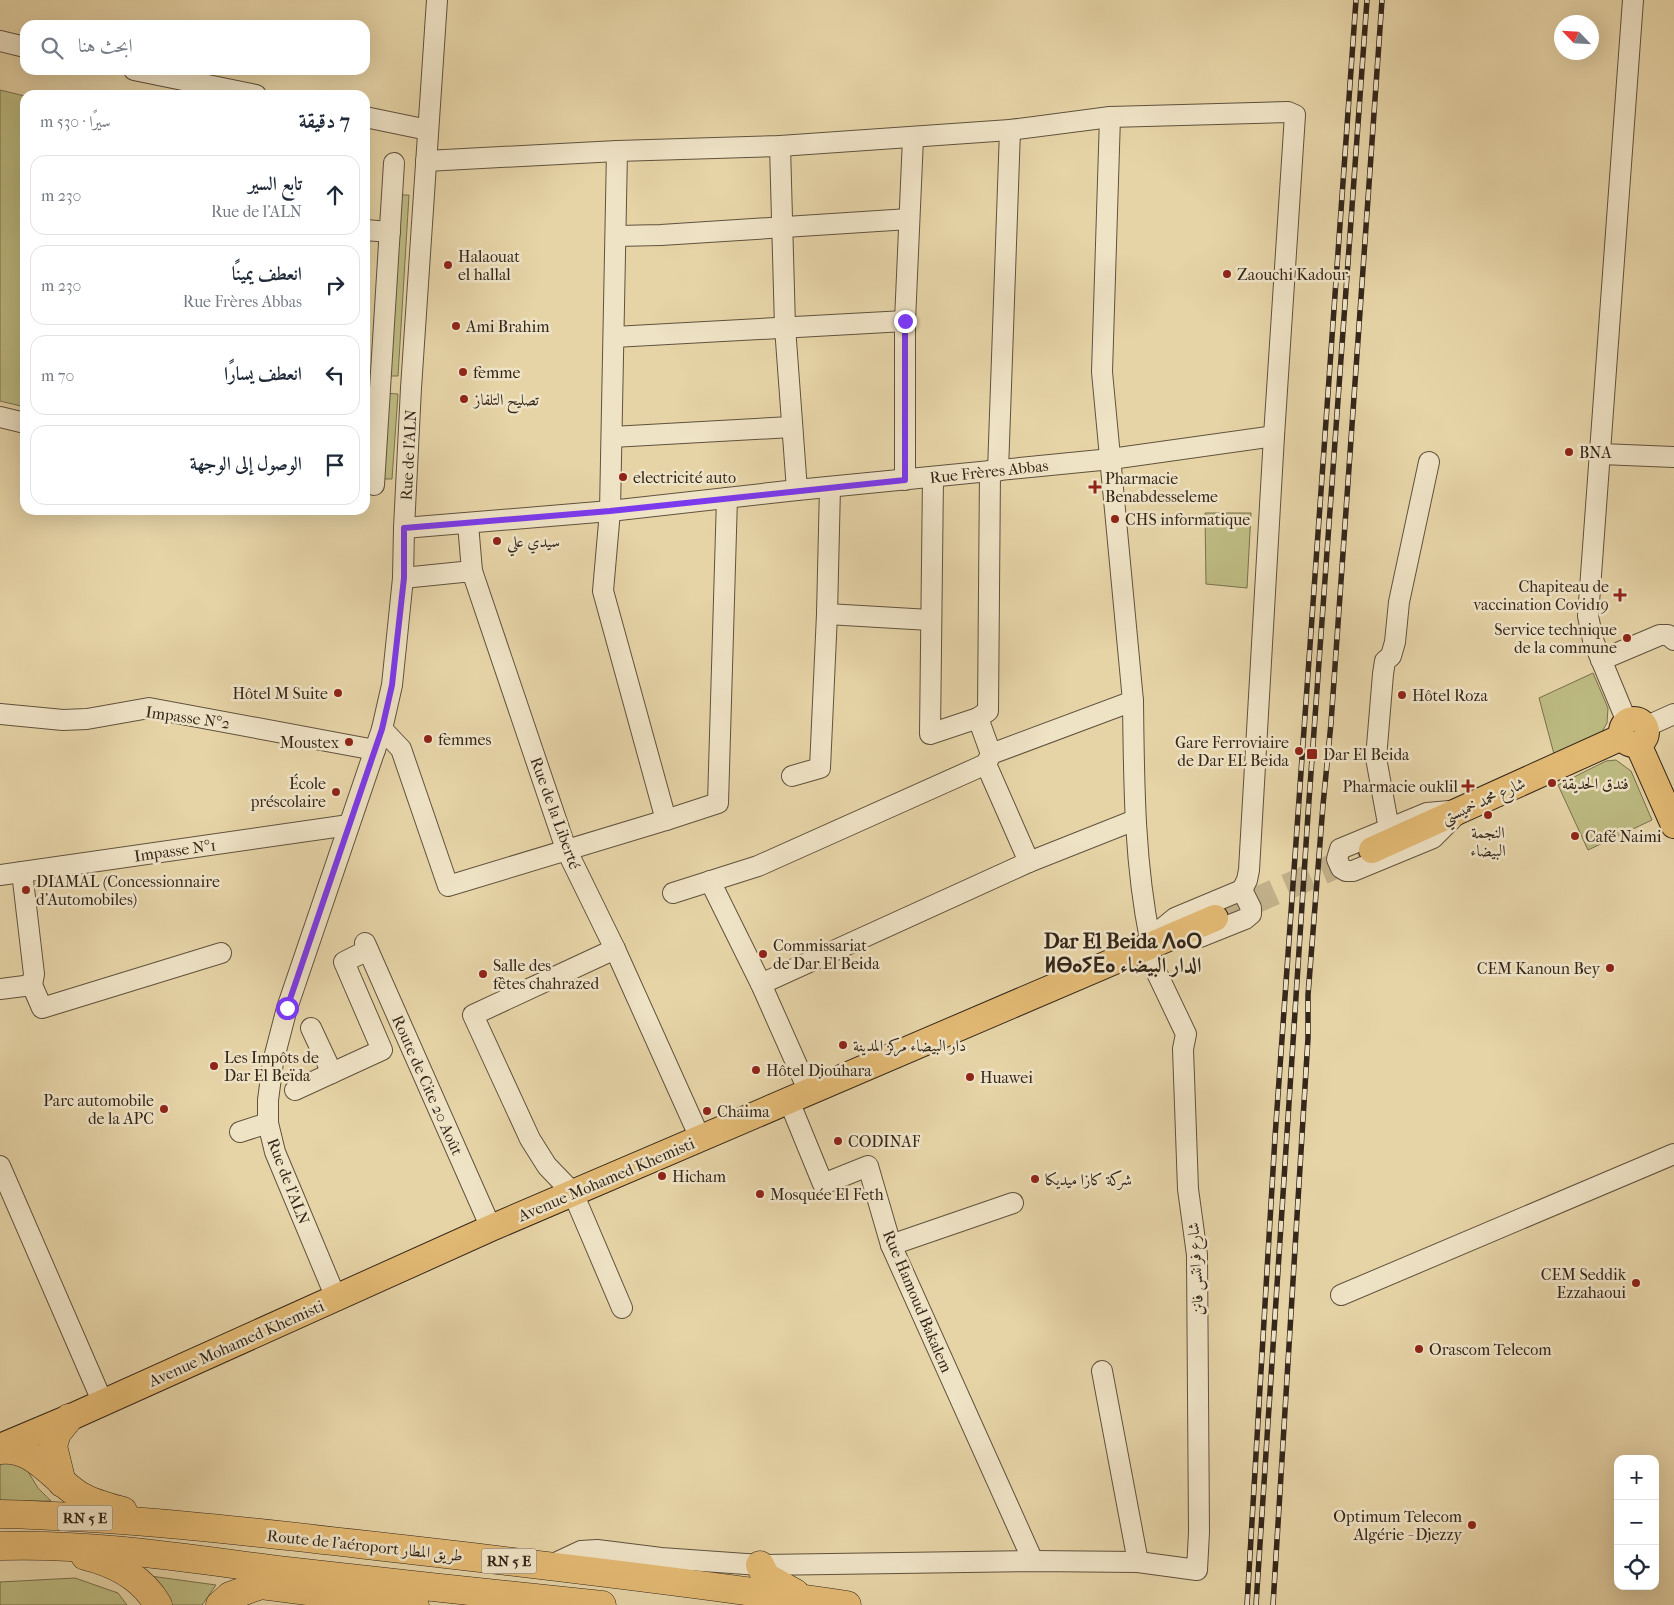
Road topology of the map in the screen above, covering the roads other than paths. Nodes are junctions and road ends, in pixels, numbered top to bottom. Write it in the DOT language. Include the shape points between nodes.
graph roads {
  1 [pos="437,0"];
  2 [pos="1633,0"];
  3 [pos="0,41"];
  4 [pos="20,45"];
  5 [pos="158,75"];
  6 [pos="232,90"];
  7 [pos="1110,117"];
  8 [pos="370,118"];
  9 [pos="428,130"];
  10 [pos="1010,130"];
  11 [pos="913,138"];
  12 [pos="780,146"];
  13 [pos="618,151"];
  14 [pos="426,161"];
  15 [pos="394,163"];
  16 [pos="909,219"];
  17 [pos="783,227"];
  18 [pos="370,230"];
  19 [pos="390,232"];
  20 [pos="616,236"];
  21 [pos="905,321"];
  22 [pos="785,327"];
  23 [pos="614,337"];
  24 [pos="372,385"];
  25 [pos="411,388"];
  26 [pos="0,417"];
  27 [pos="20,423"];
  28 [pos="791,427"];
  29 [pos="1274,436"];
  30 [pos="612,437"];
  31 [pos="370,452"];
  32 [pos="1601,454"];
  33 [pos="1674,457"];
  34 [pos="1111,459"];
  35 [pos="1429,462"];
  36 [pos="994,471"];
  37 [pos="934,477"];
  38 [pos="905,480"];
  39 [pos="370,485"];
  40 [pos="830,487"];
  41 [pos="797,490"];
  42 [pos="406,494"];
  43 [pos="726,498"];
  44 [pos="610,511"];
  45 [pos="468,524"];
  46 [pos="404,528"];
  47 [pos="472,571"];
  48 [pos="404,578"];
  49 [pos="827,614"];
  50 [pos="930,620"];
  51 [pos="1674,640"];
  52 [pos="1601,660"];
  53 [pos="1133,701"];
  54 [pos="0,714"];
  55 [pos="1674,714"];
  56 [pos="978,718"];
  57 [pos="382,729"];
  58 [pos="1633,732"];
  59 [pos="375,750"];
  60 [pos="988,759"];
  61 [pos="792,776"];
  62 [pos="1461,810"];
  63 [pos="666,820"];
  64 [pos="1135,820"];
  65 [pos="349,825"];
  66 [pos="1674,825"];
  67 [pos="1389,829"];
  68 [pos="566,849"];
  69 [pos="1372,850"];
  70 [pos="1029,862"];
  71 [pos="22,872"];
  72 [pos="0,876"];
  73 [pos="710,881"];
  74 [pos="1242,890"];
  75 [pos="673,892"];
  76 [pos="1215,918"];
  77 [pos="615,949"];
  78 [pos="1142,950"];
  79 [pos="221,953"];
  80 [pos="761,984"];
  81 [pos="32,985"];
  82 [pos="0,989"];
  83 [pos="311,1028"];
  84 [pos="407,1037"];
  85 [pos="382,1050"];
  86 [pos="332,1074"];
  87 [pos="295,1090"];
  88 [pos="799,1096"];
  89 [pos="268,1123"];
  90 [pos="240,1132"];
  91 [pos="700,1138"];
  92 [pos="1674,1154"];
  93 [pos="0,1166"];
  94 [pos="573,1193"];
  95 [pos="1013,1203"];
  96 [pos="491,1228"];
  97 [pos="892,1245"];
  98 [pos="1341,1295"];
  99 [pos="336,1298"];
  100 [pos="622,1308"];
  101 [pos="1102,1371"];
  102 [pos="103,1403"];
  103 [pos="69,1418"];
  104 [pos="0,1448"];
  105 [pos="62,1483"];
  106 [pos="0,1514"];
  107 [pos="170,1524"];
  108 [pos="35,1545"];
  109 [pos="0,1546"];
  110 [pos="1033,1561"];
  111 [pos="1138,1562"];
  112 [pos="111,1564"];
  113 [pos="760,1565"];
  114 [pos="549,1566"];
  115 [pos="261,1585"];
  116 [pos="808,1599"];
  117 [pos="158,1605"];
  118 [pos="220,1605"];
  119 [pos="414,1605"];
  120 [pos="602,1605"];
  121 [pos="847,1605"];
  1 -- 9 [label="street, Rue de l'ALN"];
  2 -- 32 [label="street"];
  3 -- 4 [label="street"];
  5 -- 6 [label="street"];
  7 -- 10 [label="street"];
  7 -- 29 [label="street" via="1288,112 1295,115"];
  7 -- 34 [label="street, شارع فرانتس فانن" via="1102,372"];
  8 -- 9 [label="street"];
  9 -- 14 [label="street, Rue de l'ALN"];
  10 -- 11 [label="street"];
  10 -- 36 [label="street"];
  11 -- 12 [label="street"];
  11 -- 16 [label="street"];
  12 -- 13 [label="street"];
  12 -- 17 [label="street"];
  13 -- 14 [label="street"];
  13 -- 20 [label="street"];
  14 -- 25 [label="street, Rue de l'ALN"];
  15 -- 19 [label="street"];
  16 -- 17 [label="street"];
  16 -- 21 [label="street"];
  17 -- 20 [label="street"];
  17 -- 22 [label="street"];
  18 -- 19 [label="street"];
  19 -- 24 [label="street"];
  20 -- 23 [label="street"];
  21 -- 22 [label="street"];
  21 -- 38 [label="street"];
  22 -- 23 [label="street"];
  22 -- 28 [label="street"];
  23 -- 30 [label="street"];
  24 -- 25 [label="street"];
  24 -- 31 [label="street"];
  25 -- 42 [label="street, Rue de l'ALN"];
  26 -- 27 [label="street"];
  28 -- 30 [label="street"];
  28 -- 41 [label="street"];
  29 -- 34 [label="street, Rue Frères Abbas"];
  29 -- 74 [label="street" via="1249,870"];
  30 -- 44 [label="street"];
  32 -- 33 [label="street"];
  32 -- 52 [label="street" via="1588,616"];
  34 -- 36 [label="street, Rue Frères Abbas"];
  34 -- 53 [label="street, شارع فرانتس فانن"];
  35 -- 67 [label="street" via="1399,602 1395,642 1391,656 1385,661 1383,674 1376,758"];
  36 -- 37 [label="street, Rue Frères Abbas"];
  36 -- 56 [label="street" via="988,711"];
  37 -- 38 [label="street, Rue Frères Abbas"];
  37 -- 50 [label="street"];
  38 -- 40 [label="street, Rue Frères Abbas"];
  39 -- 42 [label="street" via="389,487"];
  40 -- 41 [label="street, Rue Frères Abbas"];
  40 -- 49 [label="street"];
  41 -- 43 [label="street, Rue Frères Abbas"];
  42 -- 46 [label="street, Rue de l'ALN"];
  43 -- 44 [label="street, Rue Frères Abbas"];
  43 -- 63 [label="street" via="718,803"];
  44 -- 45 [label="street, Rue Frères Abbas"];
  44 -- 63 [label="street" via="603,592"];
  45 -- 46 [label="street, Rue Frères Abbas"];
  45 -- 47 [label="street, Rue de la Liberté"];
  46 -- 48 [label="street, Rue de l'ALN"];
  47 -- 48 [label="street"];
  47 -- 68 [label="street, Rue de la Liberté"];
  48 -- 57 [label="street, Rue de l'ALN" via="392,685"];
  49 -- 50 [label="street"];
  49 -- 61 [label="street" via="820,768"];
  50 -- 56 [label="street" via="930,734"];
  51 -- 52 [label="street" via="1668,634 1660,635"];
  52 -- 58 [label="street"];
  53 -- 60 [label="street"];
  53 -- 64 [label="street, شارع فرانتس فانن"];
  54 -- 59 [label="street, Impasse N°2" via="63,720 149,708"];
  55 -- 58 [label="street"];
  56 -- 60 [label="street"];
  57 -- 59 [label="street, Rue de l'ALN"];
  57 -- 68 [label="street" via="401,749 448,886"];
  58 -- 62 [label="main road, شارع محمد خميستي"];
  58 -- 66 [label="main road"];
  59 -- 65 [label="street, Rue de l'ALN"];
  60 -- 70 [label="street"];
  60 -- 73 [label="street" via="758,866"];
  62 -- 67 [label="street" via="1427,813"];
  62 -- 67 [label="street" via="1433,838 1353,871 1341,868 1337,859 1340,849"];
  62 -- 69 [label="main road, شارع محمد خميستي"];
  63 -- 68 [label="street"];
  64 -- 70 [label="street"];
  64 -- 78 [label="street, شارع فرانتس فانن" via="1145,914"];
  65 -- 71 [label="street, Impasse N°1"];
  65 -- 89 [label="street, Rue de l'ALN" via="272,1062"];
  68 -- 77 [label="street, Rue de la Liberté"];
  70 -- 80 [label="street"];
  71 -- 72 [label="street, Impasse N°1"];
  71 -- 81 [label="street" via="34,974"];
  73 -- 75 [label="street"];
  73 -- 80 [label="street"];
  74 -- 78 [label="street" via="1175,918"];
  74 -- 78 [label="street" via="1251,908 1251,914 1245,919"];
  76 -- 78 [label="main road, Avenue Mohamed Khemisti"];
  77 -- 91 [label="street, Rue de la Liberté"];
  77 -- 94 [label="street" via="473,1015 530,1139 547,1166"];
  78 -- 88 [label="main road, Avenue Mohamed Khemisti"];
  78 -- 111 [label="street, شارع فرانتس فانن" via="1186,1034 1183,1050 1188,1189 1197,1255 1198,1532 1197,1570"];
  79 -- 81 [label="street" via="42,1008"];
  80 -- 88 [label="street"];
  81 -- 82 [label="street"];
  83 -- 86 [label="street"];
  84 -- 85 [label="street"];
  84 -- 85 [label="street, Route de Cite 20 Août" via="367,946 344,962"];
  84 -- 96 [label="street, Route de Cite 20 Août"];
  85 -- 86 [label="street"];
  86 -- 87 [label="street"];
  88 -- 91 [label="main road, Avenue Mohamed Khemisti"];
  88 -- 97 [label="street, Rue Hamoud Bakalem" via="823,1184 868,1166"];
  89 -- 90 [label="street"];
  89 -- 99 [label="street, Rue de l'ALN" via="275,1152"];
  91 -- 94 [label="main road, Avenue Mohamed Khemisti"];
  92 -- 98 [label="street"];
  93 -- 102 [label="street"];
  94 -- 96 [label="main road, Avenue Mohamed Khemisti"];
  94 -- 100 [label="street"];
  95 -- 97 [label="street"];
  96 -- 99 [label="main road, Avenue Mohamed Khemisti"];
  97 -- 110 [label="street, Rue Hamoud Bakalem"];
  99 -- 102 [label="main road, Avenue Mohamed Khemisti"];
  101 -- 111 [label="street"];
  102 -- 103 [label="main road, Avenue Mohamed Khemisti"];
  103 -- 104 [label="main road, Avenue Mohamed Khemisti"];
  103 -- 105 [label="highway" via="57,1433 53,1446"];
  104 -- 105 [label="highway" via="25,1452"];
  105 -- 107 [label="highway" via="99,1504"];
  106 -- 107 [label="highway, Route de l'aéroport طريق المطار / RN 5 E"];
  107 -- 114 [label="highway, Route de l'aéroport طريق المطار / RN 5 E"];
  108 -- 109 [label="highway, Route de l'aéroport طريق المطار / RN 5 E"];
  108 -- 112 [label="highway"];
  108 -- 120 [label="highway, Route de l'aéroport طريق المطار / RN 5 E" via="107,1548"];
  110 -- 111 [label="street"];
  110 -- 113 [label="street"];
  112 -- 115 [label="highway"];
  112 -- 117 [label="highway" via="146,1586"];
  113 -- 114 [label="street" via="597,1550 581,1551"];
  113 -- 116 [label="highway" via="769,1580"];
  114 -- 116 [label="highway, Route de l'aéroport طريق المطار / RN 5 E"];
  115 -- 118 [label="highway" via="230,1596"];
  115 -- 119 [label="highway"];
  116 -- 121 [label="highway, Route de l'aéroport طريق المطار / RN 5 E"];
}
